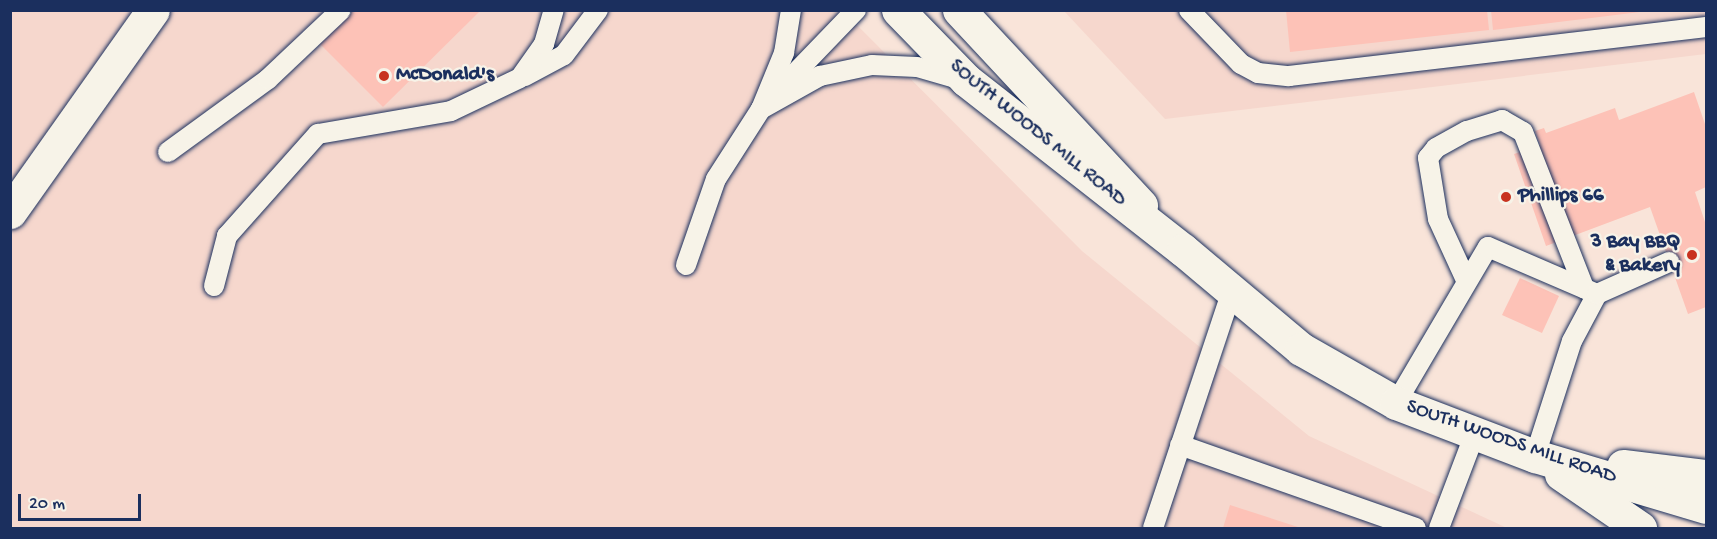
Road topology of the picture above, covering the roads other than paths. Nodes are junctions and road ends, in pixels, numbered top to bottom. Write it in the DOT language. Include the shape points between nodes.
graph roads {
  1 [pos="153,10"];
  2 [pos="341,10"];
  3 [pos="554,10"];
  4 [pos="598,10"];
  5 [pos="791,10"];
  6 [pos="856,10"];
  7 [pos="898,10"];
  8 [pos="959,10"];
  9 [pos="1189,10"];
  10 [pos="1707,27"];
  11 [pos="520,78"];
  12 [pos="966,80"];
  13 [pos="761,109"];
  14 [pos="168,152"];
  15 [pos="10,212"];
  16 [pos="1183,250"];
  17 [pos="1670,262"];
  18 [pos="686,264"];
  19 [pos="1466,280"];
  20 [pos="214,286"];
  21 [pos="1232,291"];
  22 [pos="1591,291"];
  23 [pos="1396,403"];
  24 [pos="1475,433"];
  25 [pos="1180,445"];
  26 [pos="1535,456"];
  27 [pos="1707,476"];
  28 [pos="1663,494"];
  29 [pos="1707,507"];
  30 [pos="1707,523"];
  31 [pos="1153,528"];
  32 [pos="1416,528"];
  33 [pos="1439,528"];
  34 [pos="1641,528"];
  1 -- 15 [label="main road"];
  2 -- 14 [label="lane" via="268,79"];
  3 -- 11 [label="lane" via="544,44"];
  4 -- 11 [label="lane" via="564,55"];
  5 -- 13 [label="lane" via="784,53"];
  6 -- 13 [label="lane"];
  7 -- 12 [label="main road, SOUTH WOODS MILL ROAD"];
  8 -- 16 [label="main road, SOUTH WOODS MILL ROAD"];
  9 -- 10 [label="lane" via="1241,64 1258,73 1289,76"];
  11 -- 20 [label="lane" via="451,111 318,134 227,236"];
  12 -- 13 [label="lane" via="917,67 872,65 820,76"];
  12 -- 16 [label="main road, SOUTH WOODS MILL ROAD"];
  13 -- 18 [label="lane" via="716,179"];
  16 -- 21 [label="main road, SOUTH WOODS MILL ROAD"];
  17 -- 22 [label="lane"];
  19 -- 22 [label="lane" via="1488,247"];
  19 -- 22 [label="lane" via="1438,219 1428,158 1436,148 1467,131 1502,120 1523,132"];
  19 -- 23 [label="lane"];
  21 -- 23 [label="main road, SOUTH WOODS MILL ROAD" via="1301,350"];
  21 -- 25 [label="lane"];
  22 -- 26 [label="lane"];
  23 -- 24 [label="main road, SOUTH WOODS MILL ROAD"];
  24 -- 26 [label="main road, SOUTH WOODS MILL ROAD"];
  24 -- 33 [label="lane"];
  25 -- 31 [label="lane"];
  25 -- 32 [label="lane"];
  26 -- 27 [label="main road"];
  26 -- 28 [label="main road, SOUTH WOODS MILL ROAD"];
  26 -- 34 [label="main road"];
  28 -- 29 [label="main road, SOUTH WOODS MILL ROAD"];
  28 -- 30 [label="main road"];
}
